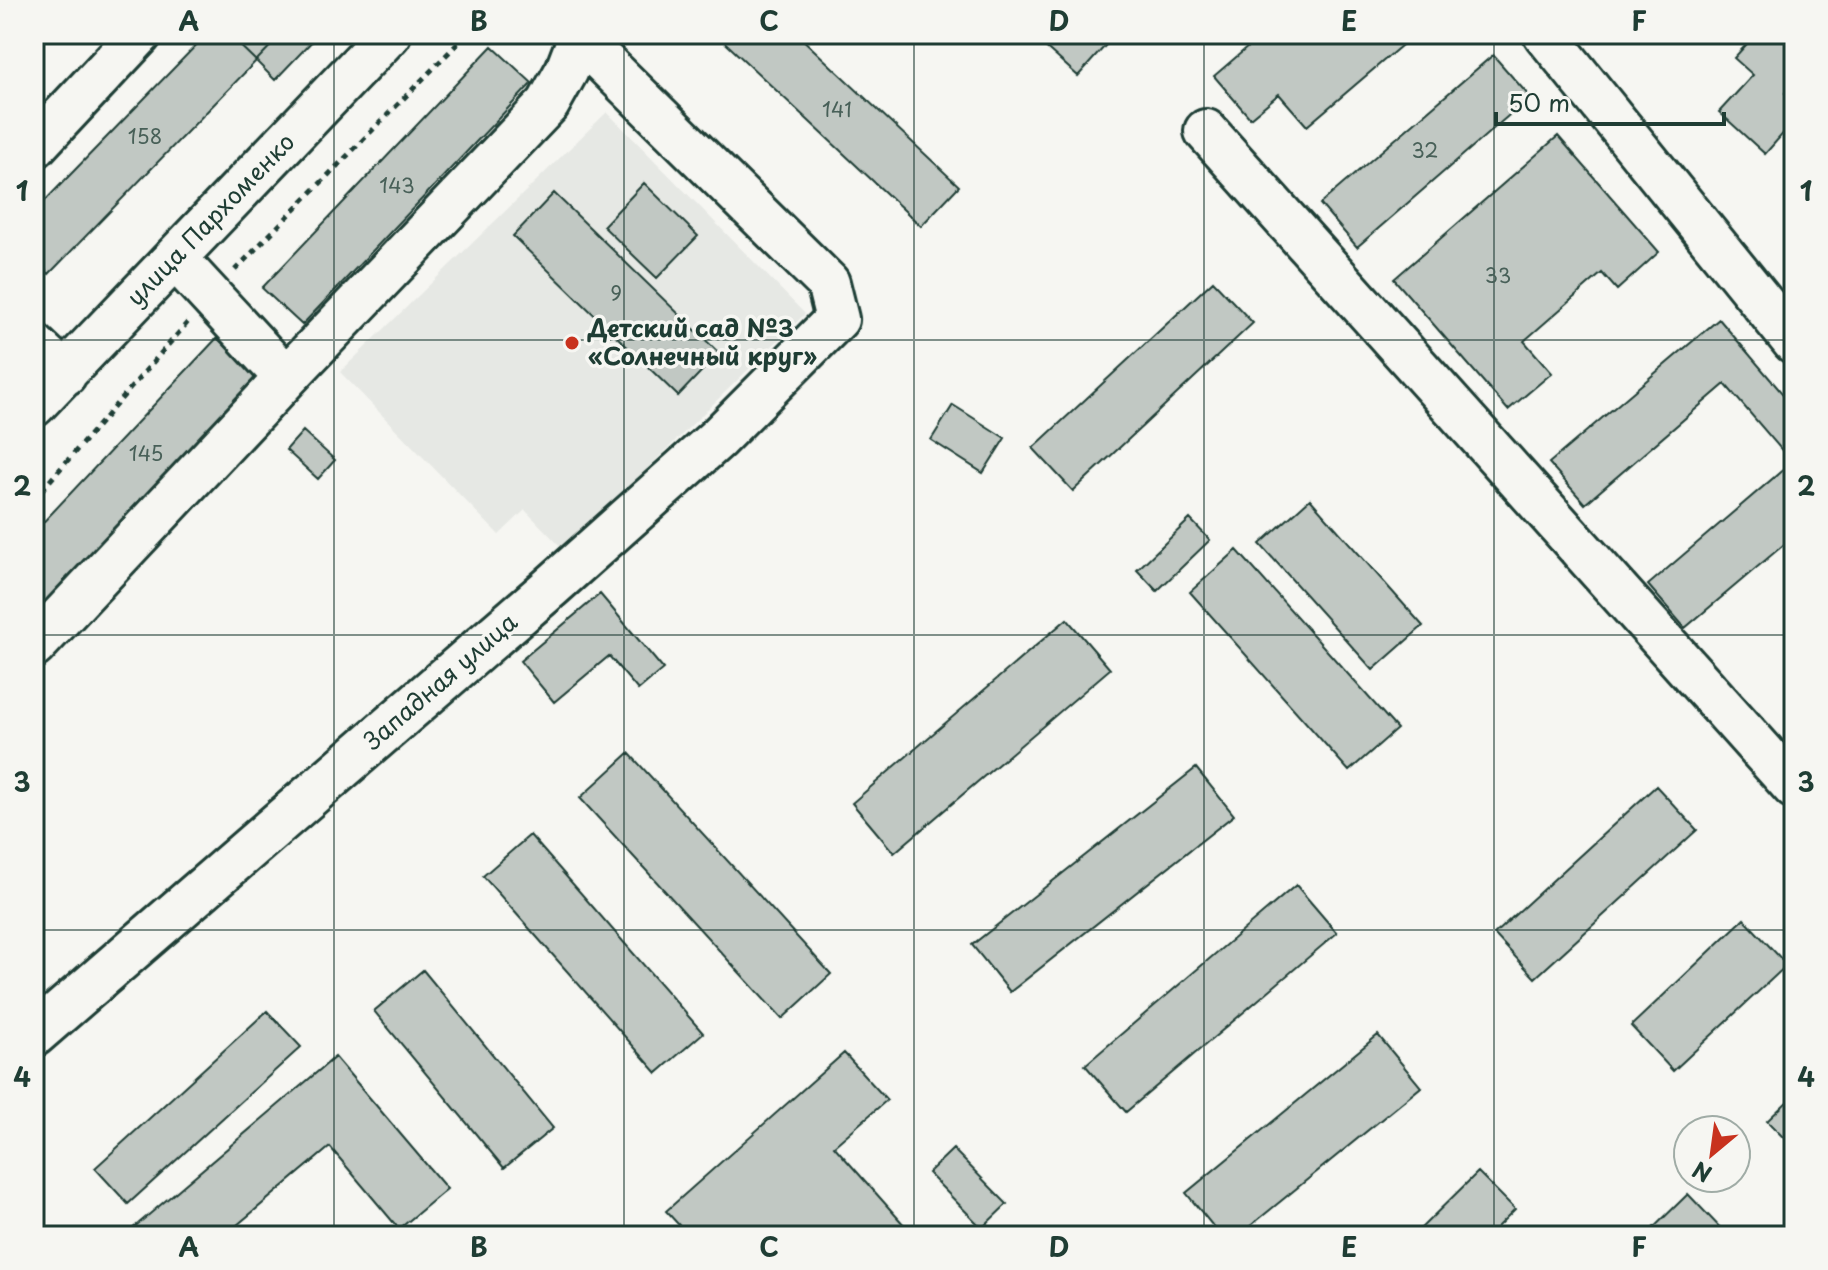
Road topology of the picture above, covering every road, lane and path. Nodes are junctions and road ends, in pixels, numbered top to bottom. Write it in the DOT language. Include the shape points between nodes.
graph roads {
  1 [pos="140,34"];
  2 [pos="389,34"];
  3 [pos="467,34"];
  4 [pos="1545,34"];
  5 [pos="577,36"];
  6 [pos="1206,131"];
  7 [pos="34,147"];
  8 [pos="175,258"];
  9 [pos="210,296"];
  10 [pos="1794,342"];
  11 [pos="34,345"];
  12 [pos="65,374"];
  13 [pos="286,378"];
  14 [pos="34,405"];
  15 [pos="34,499"];
  16 [pos="34,646"];
  17 [pos="1794,787"];
  18 [pos="34,1035"];
  1 -- 7 [label="street"];
  2 -- 8 [label="street, улица Пархоменко"];
  3 -- 9 [label="path"];
  4 -- 10 [label="street"];
  5 -- 13 [label="street" via="567,70 548,104"];
  5 -- 18 [label="street, Западная улица" via="828,283 837,319 707,449"];
  6 -- 17 [label="street"];
  8 -- 9 [label="street"];
  8 -- 12 [label="street, улица Пархоменко"];
  9 -- 13 [label="street"];
  9 -- 15 [label="path"];
  11 -- 12 [label="street"];
  12 -- 14 [label="street, улица Пархоменко"];
  13 -- 16 [label="street"];
}
